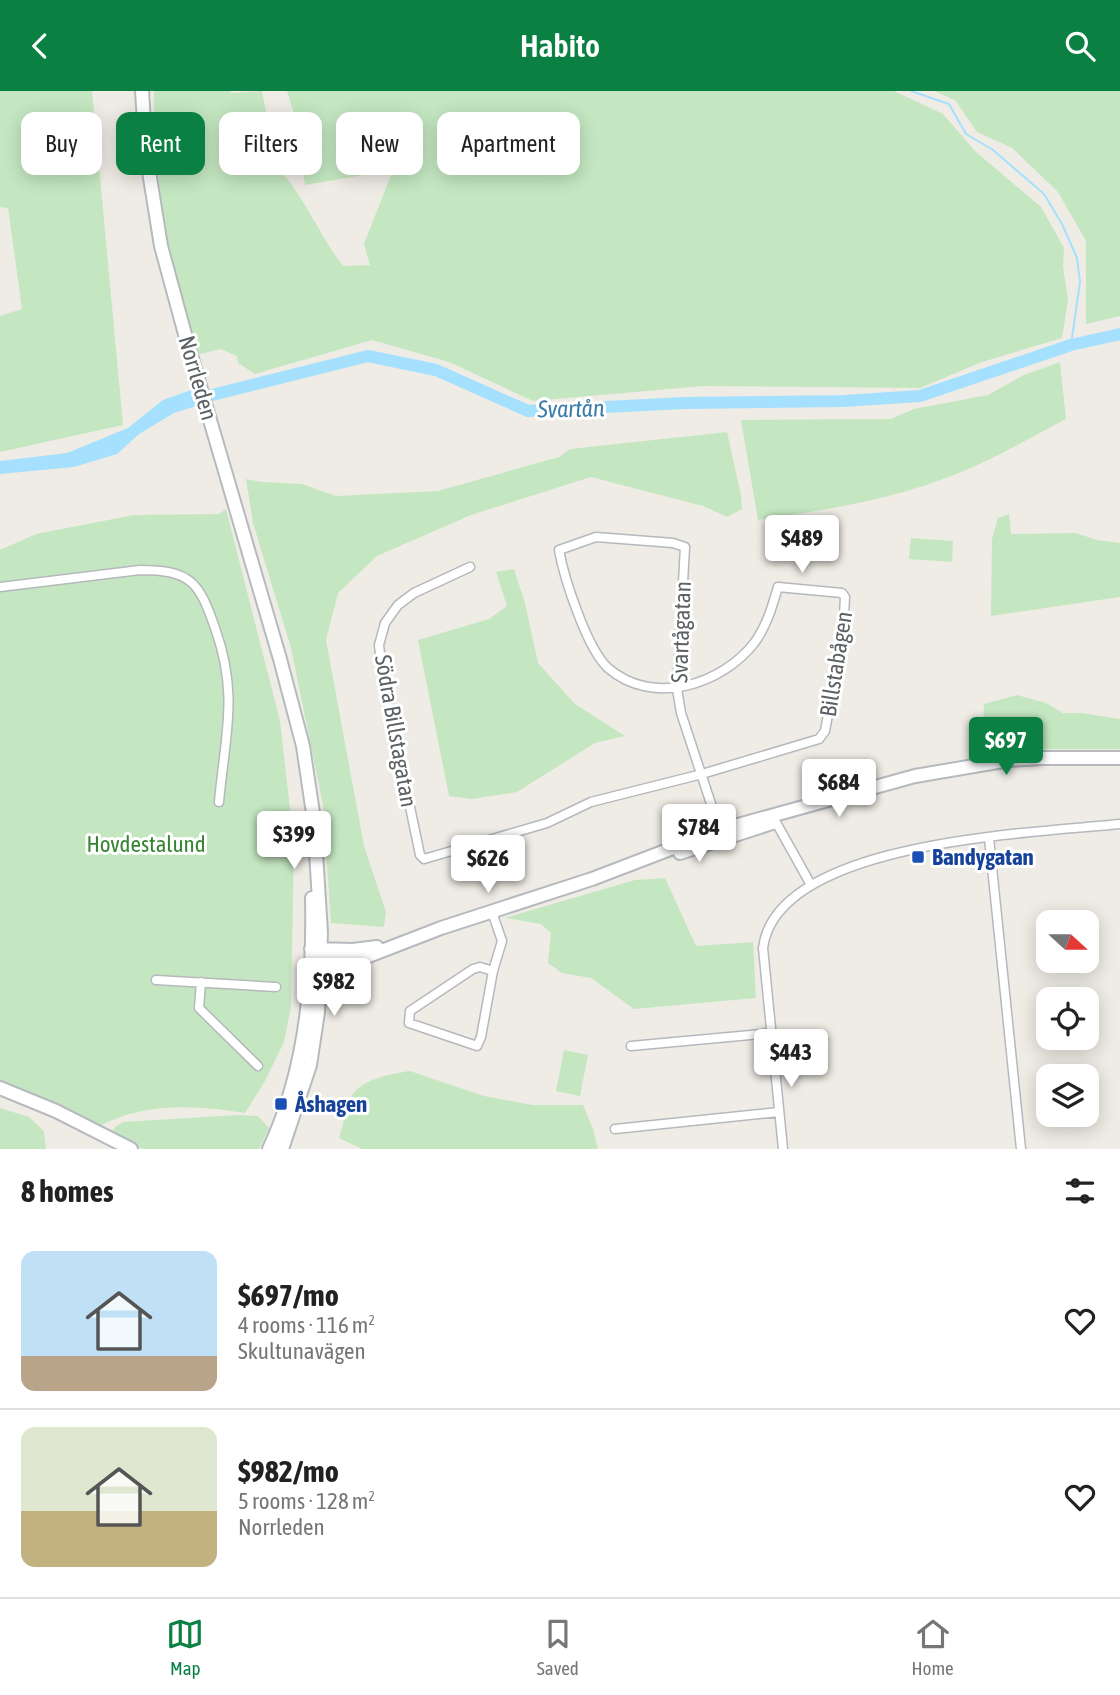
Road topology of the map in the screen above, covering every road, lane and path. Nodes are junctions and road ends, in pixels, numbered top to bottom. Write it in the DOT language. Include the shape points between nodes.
graph roads {
  1 [pos="142,91"];
  2 [pos="560,549"];
  3 [pos="470,567"];
  4 [pos="0,587"];
  5 [pos="677,689"];
  6 [pos="1120,758"];
  7 [pos="702,774"];
  8 [pos="219,802"];
  9 [pos="774,818"];
  10 [pos="1120,824"];
  11 [pos="721,834"];
  12 [pos="989,838"];
  13 [pos="811,885"];
  14 [pos="492,912"];
  15 [pos="395,944"];
  16 [pos="322,949"];
  17 [pos="366,957"];
  18 [pos="493,971"];
  19 [pos="156,980"];
  20 [pos="201,982"];
  21 [pos="276,987"];
  22 [pos="320,995"];
  23 [pos="771,1033"];
  24 [pos="631,1046"];
  25 [pos="258,1066"];
  26 [pos="0,1088"];
  27 [pos="779,1112"];
  28 [pos="615,1129"];
  29 [pos="131,1149"];
  30 [pos="269,1149"];
  31 [pos="282,1149"];
  32 [pos="783,1149"];
  33 [pos="1021,1149"];
  1 -- 16 [label="main road, Norrleden" via="156,223 303,747"];
  2 -- 5 [label="street, Billstabågen" via="597,656 613,672 635,683"];
  2 -- 5 [label="street, Svartågatan" via="596,537 685,547"];
  3 -- 7 [label="street, Södra Billstagatan" via="398,605 385,623 379,645 424,859 547,823 591,803"];
  4 -- 8 [label="street" via="162,570 201,590 229,681"];
  5 -- 7 [label="street, Svartågatan"];
  5 -- 7 [label="street, Billstabågen" via="711,678 742,656 765,627 778,587 838,592 845,597 839,660 823,735"];
  6 -- 9 [label="main road" via="1043,758 975,765 891,783"];
  7 -- 11 [label="street, Svartågatan"];
  9 -- 11 [label="main road"];
  9 -- 13 [label="street"];
  10 -- 12 [label="street"];
  11 -- 14 [label="main road"];
  12 -- 13 [label="street" via="943,842 899,853 836,871"];
  12 -- 33 [label="street"];
  13 -- 23 [label="street" via="780,912 764,938"];
  14 -- 15 [label="main road"];
  14 -- 18 [label="street" via="502,941"];
  15 -- 16 [label="main road"];
  15 -- 17 [label="main road"];
  16 -- 17 [label="main road" via="335,961"];
  16 -- 22 [label="main road, Norrleden"];
  16 -- 30 [label="main road, Norrleden" via="285,1110"];
  17 -- 22 [label="main road" via="334,971"];
  18 -- 18 [label="street" via="473,969 410,1011 410,1023 477,1046"];
  19 -- 20 [label="street"];
  20 -- 21 [label="street"];
  20 -- 25 [label="street" via="200,1008"];
  22 -- 31 [label="main road, Norrleden" via="310,1065"];
  23 -- 24 [label="street"];
  23 -- 27 [label="street"];
  26 -- 29 [label="main road"];
  27 -- 28 [label="street"];
  27 -- 32 [label="street"];
}
